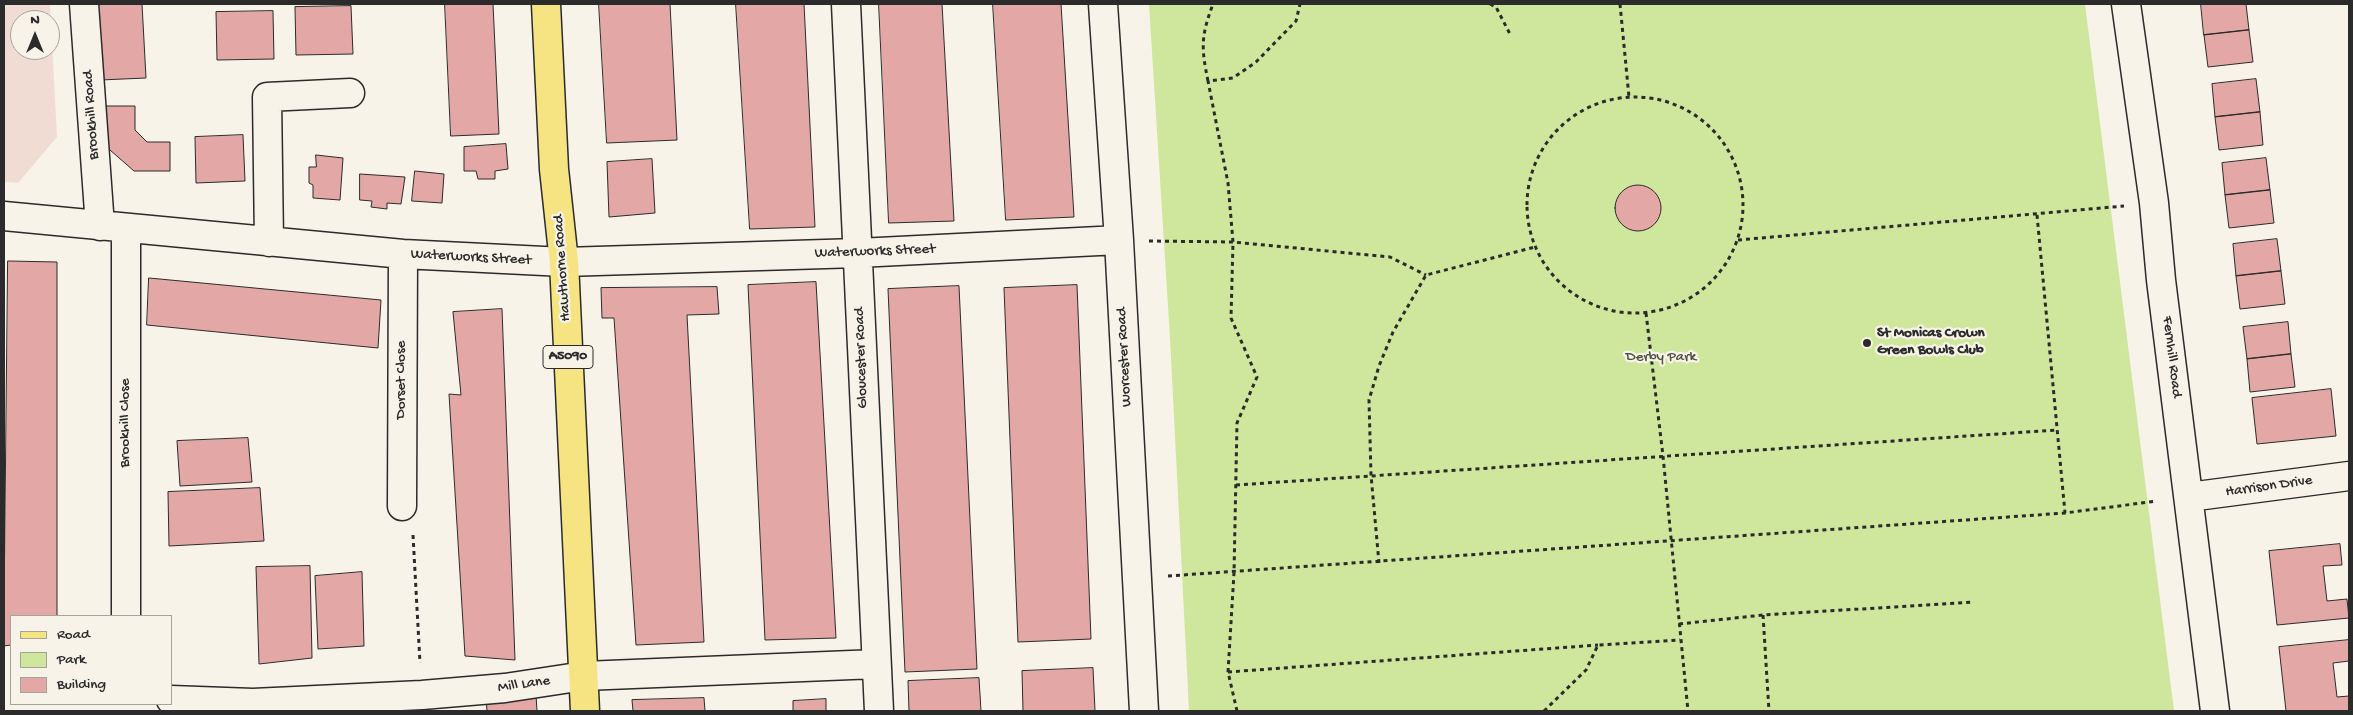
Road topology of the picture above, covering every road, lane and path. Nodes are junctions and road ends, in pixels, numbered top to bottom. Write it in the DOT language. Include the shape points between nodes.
graph roads {
  1 [pos="84,4"];
  2 [pos="546,4"];
  3 [pos="846,4"];
  4 [pos="1103,4"];
  5 [pos="1213,4"];
  6 [pos="1300,4"];
  7 [pos="1490,4"];
  8 [pos="1620,4"];
  9 [pos="2126,4"];
  10 [pos="1496,5"];
  11 [pos="1511,36"];
  12 [pos="1208,81"];
  13 [pos="350,93"];
  14 [pos="1629,97"];
  15 [pos="2154,203"];
  16 [pos="2037,215"];
  17 [pos="14,217"];
  18 [pos="113,227"];
  19 [pos="1119,240"];
  20 [pos="1738,240"];
  21 [pos="269,242"];
  22 [pos="1233,242"];
  23 [pos="1535,247"];
  24 [pos="858,253"];
  25 [pos="403,254"];
  26 [pos="564,262"];
  27 [pos="1426,275"];
  28 [pos="1646,313"];
  29 [pos="2057,430"];
  30 [pos="1663,456"];
  31 [pos="1371,476"];
  32 [pos="2349,476"];
  33 [pos="1236,484"];
  34 [pos="2189,498"];
  35 [pos="402,506"];
  36 [pos="2065,513"];
  37 [pos="1671,540"];
  38 [pos="1379,563"];
  39 [pos="1234,573"];
  40 [pos="1135,578"];
  41 [pos="1974,602"];
  42 [pos="126,615"];
  43 [pos="1763,615"];
  44 [pos="1680,624"];
  45 [pos="1680,640"];
  46 [pos="1598,645"];
  47 [pos="876,664"];
  48 [pos="1228,672"];
  49 [pos="584,676"];
  50 [pos="422,695"];
  51 [pos="172,700"];
  52 [pos="585,711"];
  53 [pos="879,711"];
  54 [pos="1144,711"];
  55 [pos="1237,711"];
  56 [pos="1544,711"];
  57 [pos="1688,711"];
  58 [pos="1770,711"];
  59 [pos="2216,711"];
  1 -- 18 [label="street, Brookhill Road"];
  2 -- 26 [label="main road, Hawthorne Road / A5090" via="554,169"];
  3 -- 24 [label="street, Gloucester Road"];
  4 -- 19 [label="street, Worcester Road"];
  5 -- 12 [label="path" via="1204,30 1203,56"];
  6 -- 12 [label="path" via="1296,21 1256,62 1233,78"];
  7 -- 10 [label="path"];
  8 -- 14 [label="path"];
  9 -- 15 [label="street, Fernhill Road"];
  10 -- 11 [label="path"];
  12 -- 22 [label="path" via="1228,183"];
  13 -- 21 [label="street" via="267,97"];
  14 -- 20 [label="path" via="1664,101 1696,115 1722,140 1738,170 1744,205"];
  14 -- 23 [label="path" via="1595,104 1566,122 1543,148 1530,180 1527,214"];
  15 -- 16 [label="path"];
  15 -- 34 [label="street, Fernhill Road"];
  16 -- 20 [label="path"];
  16 -- 29 [label="path"];
  17 -- 18 [label="street, Waterworks Street"];
  18 -- 21 [label="street, Waterworks Street"];
  18 -- 42 [label="street, Brookhill Close"];
  19 -- 22 [label="path"];
  19 -- 24 [label="street, Waterworks Street"];
  19 -- 40 [label="street, Worcester Road"];
  20 -- 28 [label="path" via="1724,268 1703,290 1676,306"];
  21 -- 25 [label="street, Waterworks Street"];
  22 -- 27 [label="path" via="1390,257"];
  22 -- 33 [label="path" via="1231,318 1257,377 1237,423"];
  23 -- 27 [label="path"];
  23 -- 28 [label="path" via="1549,271 1568,290 1592,305 1618,312"];
  24 -- 26 [label="street, Waterworks Street"];
  24 -- 47 [label="street, Gloucester Road"];
  25 -- 26 [label="street, Waterworks Street"];
  25 -- 35 [label="street, Dorset Close"];
  26 -- 49 [label="main road, Hawthorne Road / A5090"];
  27 -- 31 [label="path" via="1393,332 1369,400"];
  28 -- 30 [label="path"];
  29 -- 30 [label="path"];
  29 -- 36 [label="path"];
  30 -- 31 [label="path"];
  30 -- 37 [label="path"];
  31 -- 33 [label="path"];
  31 -- 38 [label="path"];
  32 -- 34 [label="street, Harrison Drive"];
  33 -- 39 [label="path"];
  34 -- 36 [label="path"];
  34 -- 59 [label="street, Fernhill Road"];
  35 -- 50 [label="path" via="412,525"];
  36 -- 37 [label="path"];
  37 -- 38 [label="path"];
  37 -- 44 [label="path"];
  38 -- 39 [label="path"];
  39 -- 40 [label="path"];
  39 -- 48 [label="path"];
  40 -- 54 [label="street, Worcester Road"];
  41 -- 43 [label="path"];
  43 -- 44 [label="path"];
  43 -- 58 [label="path"];
  44 -- 45 [label="path"];
  45 -- 46 [label="path"];
  45 -- 57 [label="path"];
  46 -- 48 [label="path"];
  46 -- 56 [label="path" via="1586,670"];
  47 -- 49 [label="street, Mill Lane"];
  47 -- 53 [label="street, Gloucester Road"];
  48 -- 55 [label="path"];
  49 -- 50 [label="street, Mill Lane" via="505,688"];
  49 -- 52 [label="main road, Hawthorne Road / A5090"];
  50 -- 51 [label="street, Mill Lane" via="253,703"];
}
